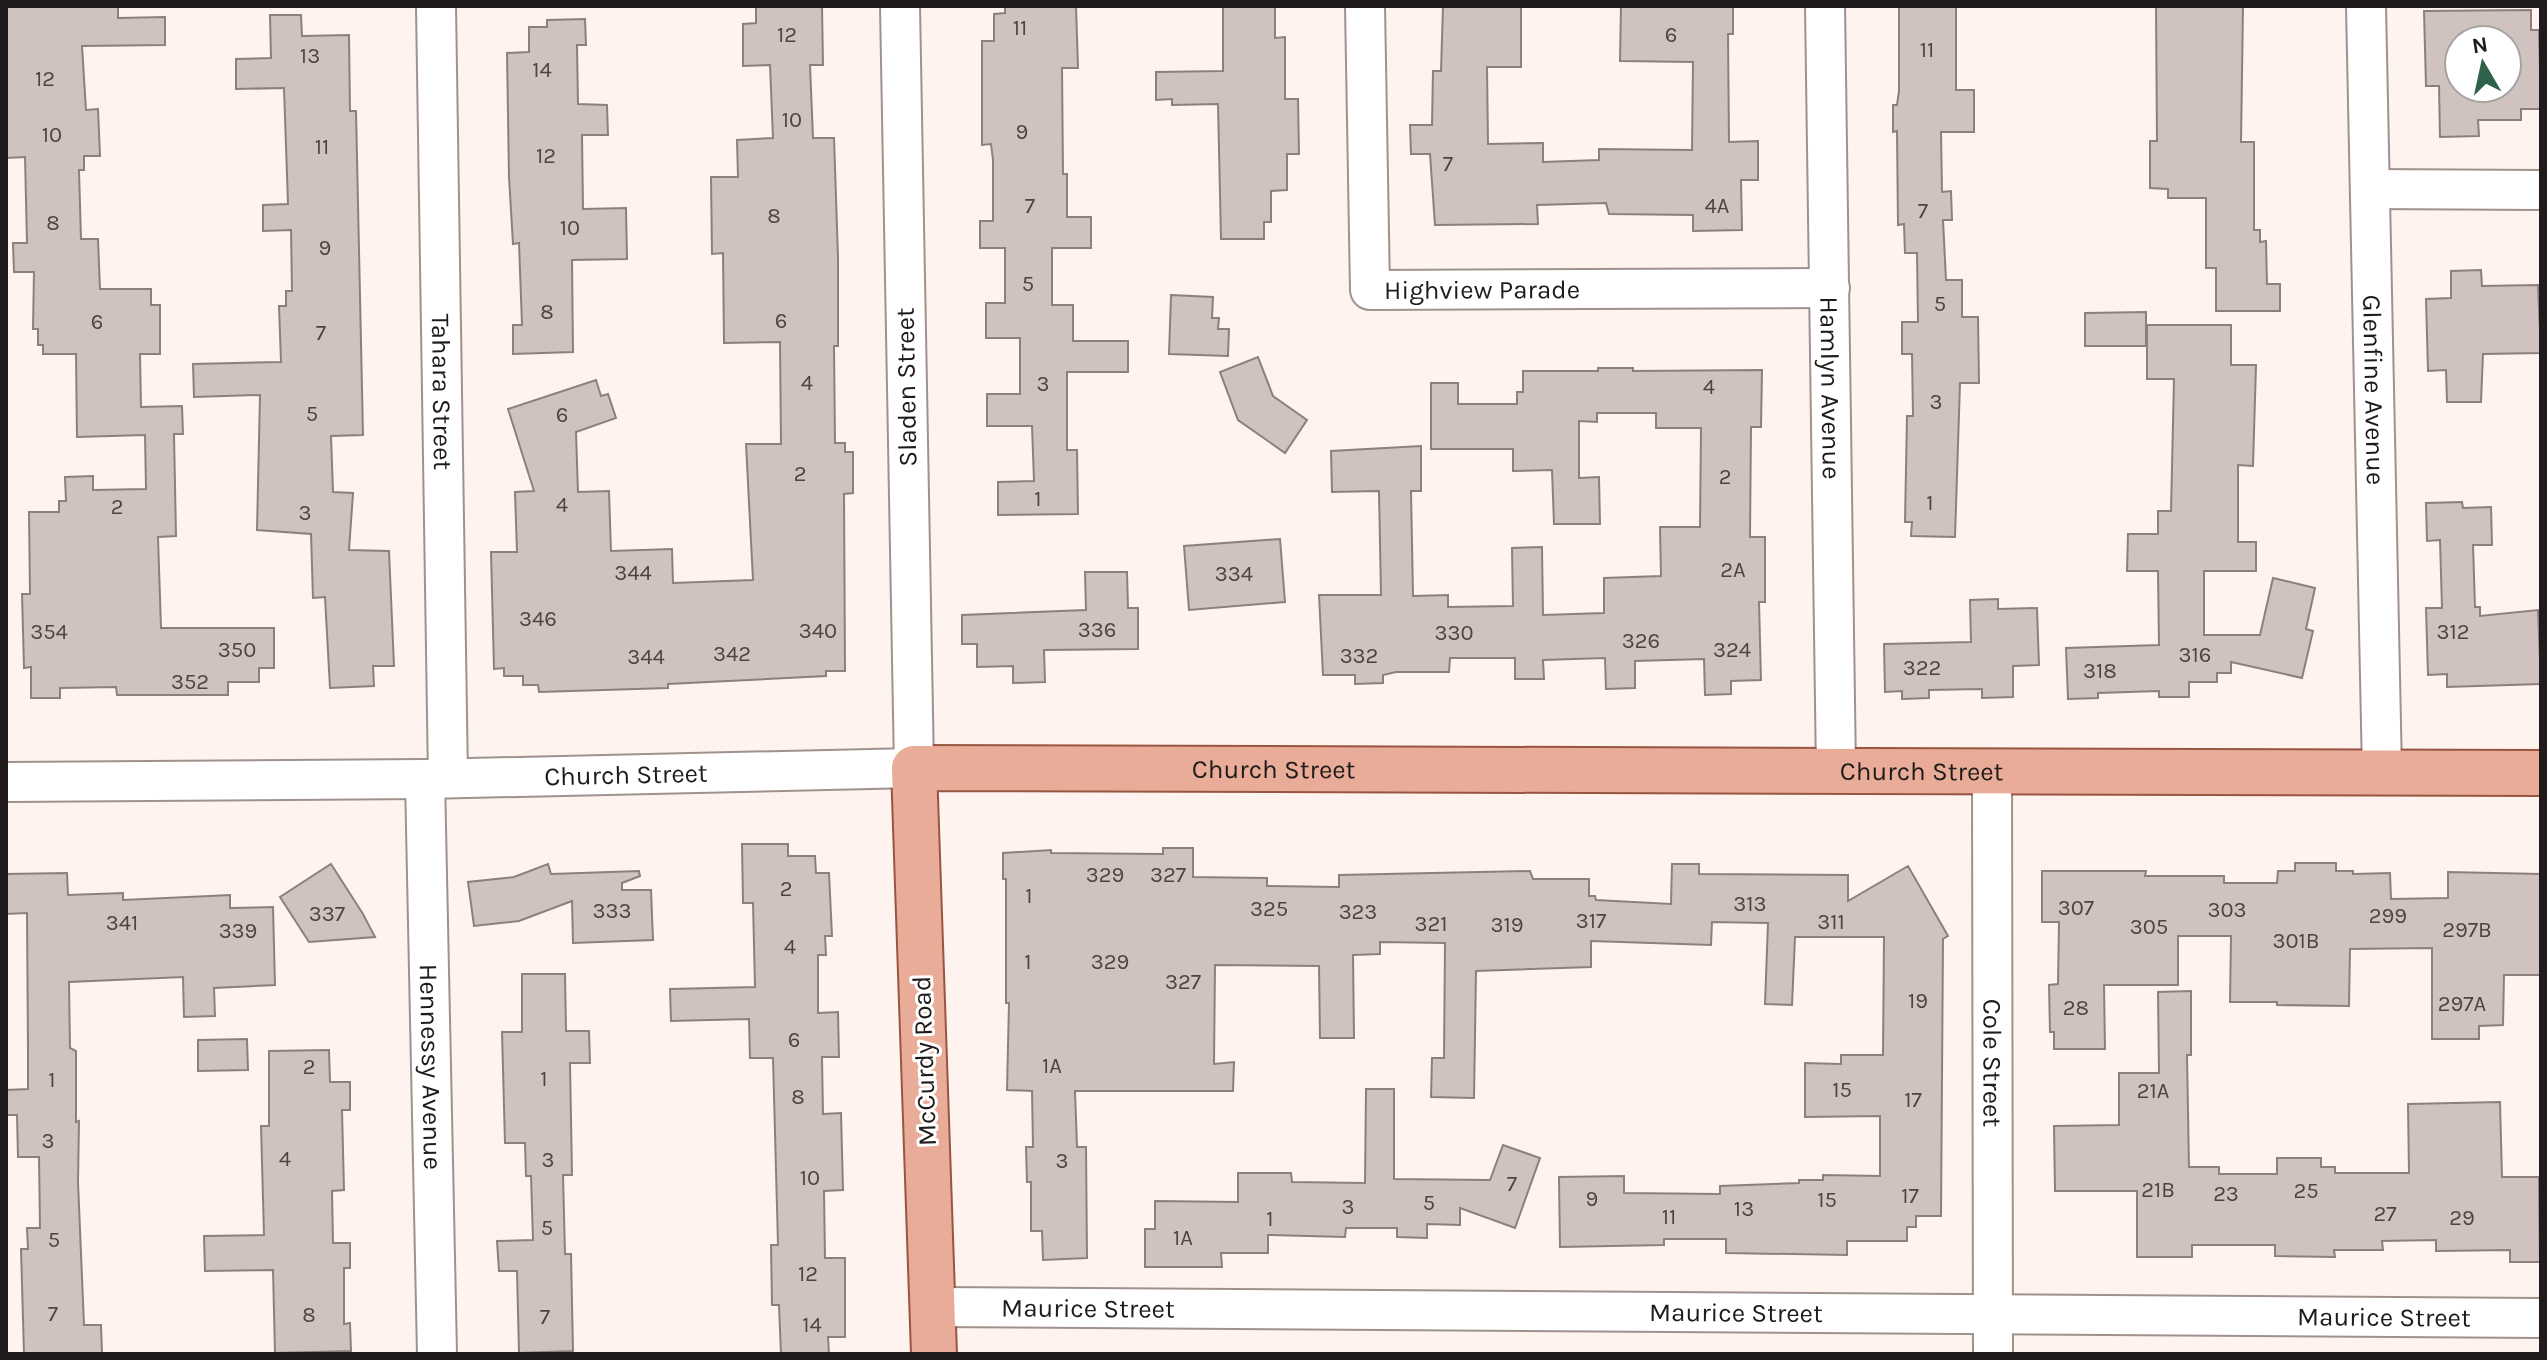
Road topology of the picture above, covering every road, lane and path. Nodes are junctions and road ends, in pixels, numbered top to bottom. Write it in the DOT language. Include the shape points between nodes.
graph roads {
  1 [pos="436,6"];
  2 [pos="900,6"];
  3 [pos="1365,6"];
  4 [pos="1825,6"];
  5 [pos="2366,6"];
  6 [pos="2371,189"];
  7 [pos="2541,190"];
  8 [pos="1830,288"];
  9 [pos="914,768"];
  10 [pos="1836,771"];
  11 [pos="1992,771"];
  12 [pos="2382,772"];
  13 [pos="2541,773"];
  14 [pos="437,778"];
  15 [pos="6,782"];
  16 [pos="932,1307"];
  17 [pos="1993,1315"];
  18 [pos="2541,1318"];
  19 [pos="437,1354"];
  20 [pos="934,1354"];
  21 [pos="1993,1354"];
  1 -- 14 [label="street, Tahara Street"];
  2 -- 9 [label="street, Sladen Street"];
  3 -- 8 [label="street, Highview Parade" via="1370,290"];
  4 -- 8 [label="street, Hamlyn Avenue"];
  5 -- 6 [label="street, Glenfine Avenue"];
  6 -- 7 [label="street"];
  6 -- 12 [label="street, Glenfine Avenue"];
  8 -- 10 [label="street, Hamlyn Avenue"];
  9 -- 10 [label="main road, Church Street"];
  9 -- 14 [label="street, Church Street"];
  9 -- 16 [label="main road, McCurdy Road"];
  10 -- 11 [label="main road, Church Street"];
  11 -- 12 [label="main road, Church Street"];
  11 -- 17 [label="street, Cole Street"];
  12 -- 13 [label="main road, Church Street"];
  14 -- 15 [label="street, Church Street"];
  14 -- 19 [label="street, Hennessy Avenue"];
  16 -- 17 [label="street, Maurice Street"];
  16 -- 20 [label="main road, McCurdy Road"];
  17 -- 18 [label="street, Maurice Street"];
  17 -- 21 [label="street, Cole Street"];
}
